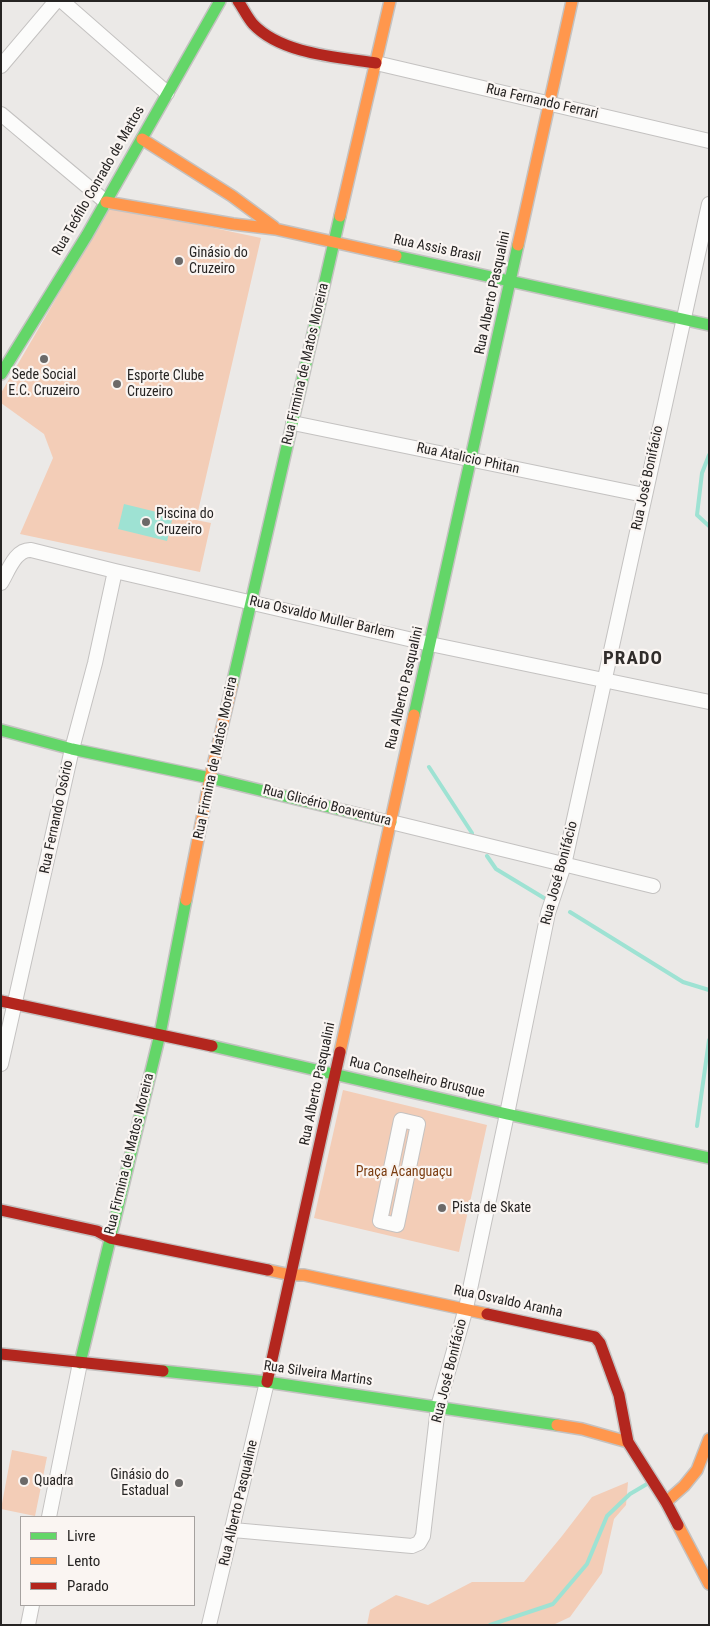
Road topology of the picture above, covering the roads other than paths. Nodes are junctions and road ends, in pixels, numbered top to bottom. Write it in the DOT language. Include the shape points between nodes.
graph roads {
  1 [pos="56,1"];
  2 [pos="62,1"];
  3 [pos="220,1"];
  4 [pos="238,1"];
  5 [pos="390,1"];
  6 [pos="572,1"];
  7 [pos="376,63"];
  8 [pos="1,66"];
  9 [pos="167,93"];
  10 [pos="550,104"];
  11 [pos="1,114"];
  12 [pos="142,139"];
  13 [pos="709,141"];
  14 [pos="106,202"];
  15 [pos="709,204"];
  16 [pos="275,229"];
  17 [pos="334,242"];
  18 [pos="511,281"];
  19 [pos="683,319"];
  20 [pos="709,325"];
  21 [pos="1,374"];
  22 [pos="293,423"];
  23 [pos="471,460"];
  24 [pos="644,495"];
  25 [pos="115,571"];
  26 [pos="1,583"];
  27 [pos="250,601"];
  28 [pos="430,644"];
  29 [pos="605,680"];
  30 [pos="709,702"];
  31 [pos="1,730"];
  32 [pos="72,749"];
  33 [pos="210,778"];
  34 [pos="391,822"];
  35 [pos="564,865"];
  36 [pos="653,886"];
  37 [pos="1,1000"];
  38 [pos="16,1004"];
  39 [pos="160,1034"];
  40 [pos="1,1064"];
  41 [pos="335,1074"];
  42 [pos="508,1114"];
  43 [pos="395,1153"];
  44 [pos="411,1156"];
  45 [pos="709,1158"];
  46 [pos="390,1172"];
  47 [pos="407,1176"];
  48 [pos="1,1210"];
  49 [pos="111,1234"];
  50 [pos="292,1270"];
  51 [pos="466,1308"];
  52 [pos="1,1354"];
  53 [pos="80,1363"];
  54 [pos="267,1382"];
  55 [pos="438,1406"];
  56 [pos="709,1439"];
  57 [pos="628,1442"];
  58 [pos="666,1502"];
  59 [pos="49,1516"];
  60 [pos="233,1530"];
  61 [pos="709,1584"];
  62 [pos="32,1606"];
  63 [pos="213,1623"];
  64 [pos="28,1625"];
  1 -- 8 [label="street"];
  2 -- 9 [label="street"];
  3 -- 9 [label="street, Rua Teófilo Conrado de Mattos"];
  4 -- 7 [label="street" via="254,24 277,41 304,50"];
  5 -- 7 [label="street, Rua Firmina de Matos Moreira"];
  6 -- 10 [label="street, Rua Alberto Pasqualini"];
  7 -- 10 [label="street, Rua Fernando Ferrari"];
  7 -- 17 [label="street, Rua Firmina de Matos Moreira"];
  9 -- 12 [label="street, Rua Teófilo Conrado de Mattos"];
  10 -- 13 [label="street, Rua Fernando Ferrari"];
  10 -- 18 [label="street, Rua Alberto Pasqualini"];
  11 -- 14 [label="street"];
  12 -- 14 [label="street, Rua Teófilo Conrado de Mattos"];
  12 -- 16 [label="street, Rua Assis Brasil" via="232,196"];
  14 -- 16 [label="street, Rua Assis Brasil"];
  14 -- 21 [label="street, Rua Teófilo Conrado de Mattos"];
  15 -- 19 [label="street, Rua José Bonifácio"];
  16 -- 17 [label="street, Rua Assis Brasil"];
  17 -- 18 [label="street, Rua Assis Brasil"];
  17 -- 22 [label="street, Rua Firmina de Matos Moreira"];
  18 -- 19 [label="street, Rua Assis Brasil"];
  18 -- 23 [label="street, Rua Alberto Pasqualini"];
  19 -- 20 [label="street, Rua Assis Brasil"];
  19 -- 24 [label="street, Rua José Bonifácio"];
  22 -- 23 [label="street, Rua Atalicio Phitan"];
  22 -- 27 [label="street, Rua Firmina de Matos Moreira"];
  23 -- 24 [label="street, Rua Atalicio Phitan"];
  23 -- 28 [label="street, Rua Alberto Pasqualini"];
  24 -- 29 [label="street, Rua José Bonifácio"];
  25 -- 26 [label="street, Rua Osvaldo Muller Barlem" via="25,550 19,553"];
  25 -- 27 [label="street, Rua Osvaldo Muller Barlem"];
  25 -- 32 [label="street, Rua Fernando Osório"];
  27 -- 28 [label="street, Rua Osvaldo Muller Barlem"];
  27 -- 33 [label="street, Rua Firmina de Matos Moreira"];
  28 -- 29 [label="street, Rua Osvaldo Muller Barlem"];
  28 -- 34 [label="street, Rua Alberto Pasqualini"];
  29 -- 30 [label="street, Rua Osvaldo Muller Barlem"];
  29 -- 35 [label="street, Rua José Bonifácio"];
  31 -- 32 [label="street, Rua Glicério Boaventura"];
  32 -- 33 [label="street, Rua Glicério Boaventura"];
  32 -- 38 [label="street, Rua Fernando Osório"];
  33 -- 34 [label="street, Rua Glicério Boaventura"];
  33 -- 39 [label="street, Rua Firmina de Matos Moreira"];
  34 -- 35 [label="street, Rua Glicério Boaventura"];
  34 -- 41 [label="street, Rua Alberto Pasqualini"];
  35 -- 36 [label="street, Rua Glicério Boaventura"];
  35 -- 42 [label="street, Rua José Bonifácio" via="548,913"];
  37 -- 38 [label="street, Rua Conselheiro Brusque"];
  38 -- 39 [label="street, Rua Conselheiro Brusque"];
  38 -- 40 [label="street, Rua Fernando Osório"];
  39 -- 41 [label="street, Rua Conselheiro Brusque"];
  39 -- 49 [label="street, Rua Firmina de Matos Moreira"];
  41 -- 42 [label="street, Rua Conselheiro Brusque"];
  41 -- 50 [label="street, Rua Alberto Pasqualini"];
  42 -- 45 [label="street, Rua Conselheiro Brusque"];
  42 -- 51 [label="street, Rua José Bonifácio"];
  43 -- 44 [label="street"];
  43 -- 44 [label="street" via="402,1120 418,1124"];
  43 -- 46 [label="street"];
  44 -- 47 [label="street"];
  46 -- 47 [label="street"];
  46 -- 47 [label="street" via="380,1221 396,1225"];
  48 -- 49 [label="street, Rua Osvaldo Aranha"];
  49 -- 50 [label="street, Rua Osvaldo Aranha"];
  49 -- 53 [label="street, Rua Firmina de Matos Moreira"];
  50 -- 51 [label="street, Rua Osvaldo Aranha"];
  50 -- 54 [label="street, Rua Alberto Pasqualini"];
  51 -- 55 [label="street, Rua José Bonifácio"];
  51 -- 57 [label="street, Rua Osvaldo Aranha" via="595,1337 619,1395"];
  52 -- 53 [label="street, Rua Silveira Martins"];
  53 -- 54 [label="street, Rua Silveira Martins"];
  53 -- 59 [label="street, Rua Firmina de Matos Moreira"];
  54 -- 55 [label="street, Rua Silveira Martins"];
  54 -- 60 [label="street, Rua Alberto Pasqualine"];
  55 -- 57 [label="street, Rua Silveira Martins" via="582,1430"];
  55 -- 60 [label="street, Rua José Bonifácio" via="423,1536 419,1543 412,1546"];
  56 -- 58 [label="street" via="697,1470"];
  57 -- 58 [label="street"];
  58 -- 61 [label="street"];
  60 -- 63 [label="street, Rua Alberto Pasqualine"];
  62 -- 64 [label="street"];
}
